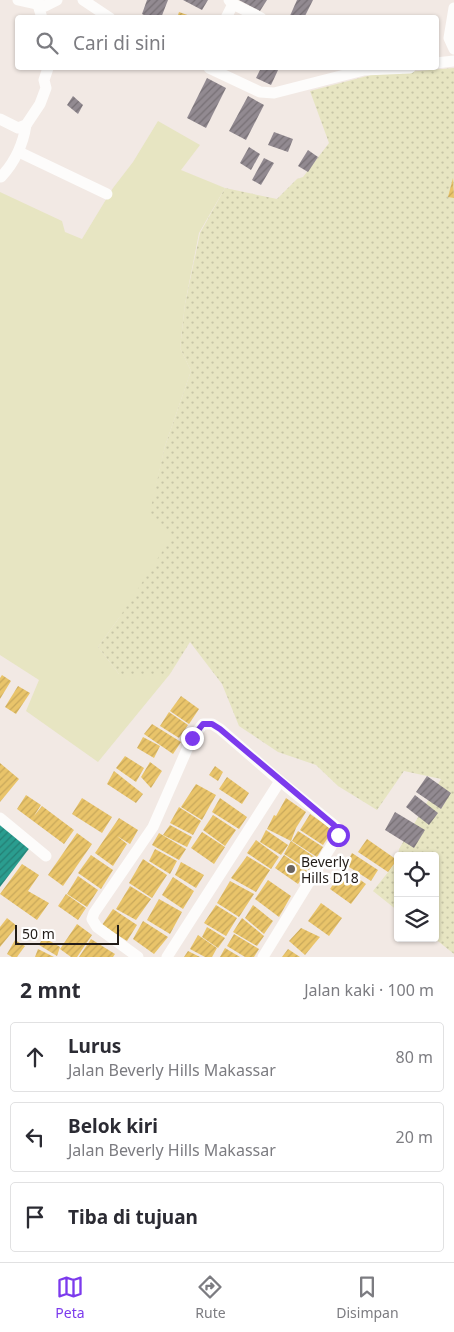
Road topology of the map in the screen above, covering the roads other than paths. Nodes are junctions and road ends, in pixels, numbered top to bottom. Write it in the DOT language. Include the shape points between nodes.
graph roads {
  1 [pos="18,0"];
  2 [pos="57,0"];
  3 [pos="83,0"];
  4 [pos="231,2"];
  5 [pos="38,5"];
  6 [pos="454,8"];
  7 [pos="41,15"];
  8 [pos="106,15"];
  9 [pos="227,15"];
  10 [pos="256,15"];
  11 [pos="454,49"];
  12 [pos="454,61"];
  13 [pos="439,63"];
  14 [pos="47,70"];
  15 [pos="213,70"];
  16 [pos="364,70"];
  17 [pos="0,119"];
  18 [pos="26,125"];
  19 [pos="19,152"];
  20 [pos="1,177"];
  21 [pos="107,194"];
  22 [pos="280,781"];
  23 [pos="0,818"];
  24 [pos="46,856"];
  25 [pos="138,957"];
  26 [pos="167,957"];
  27 [pos="263,957"];
  1 -- 5 [label="street"];
  2 -- 5 [label="street" via="46,6"];
  3 -- 8 [label="street"];
  4 -- 9 [label="street"];
  4 -- 10 [label="street"];
  5 -- 7 [label="street"];
  6 -- 11 [label="street" via="450,38"];
  12 -- 13 [label="street"];
  14 -- 18 [label="street" via="40,104"];
  15 -- 16 [label="street" via="260,92 274,93"];
  17 -- 18 [label="street" via="18,128"];
  18 -- 19 [label="street"];
  19 -- 20 [label="street"];
  19 -- 21 [label="street"];
  22 -- 25 [label="street" via="220,729 207,723 198,729 153,826 92,919 97,927"];
  22 -- 26 [label="street"];
  22 -- 27 [label="street" via="334,825 338,835"];
  23 -- 24 [label="street"];
}
